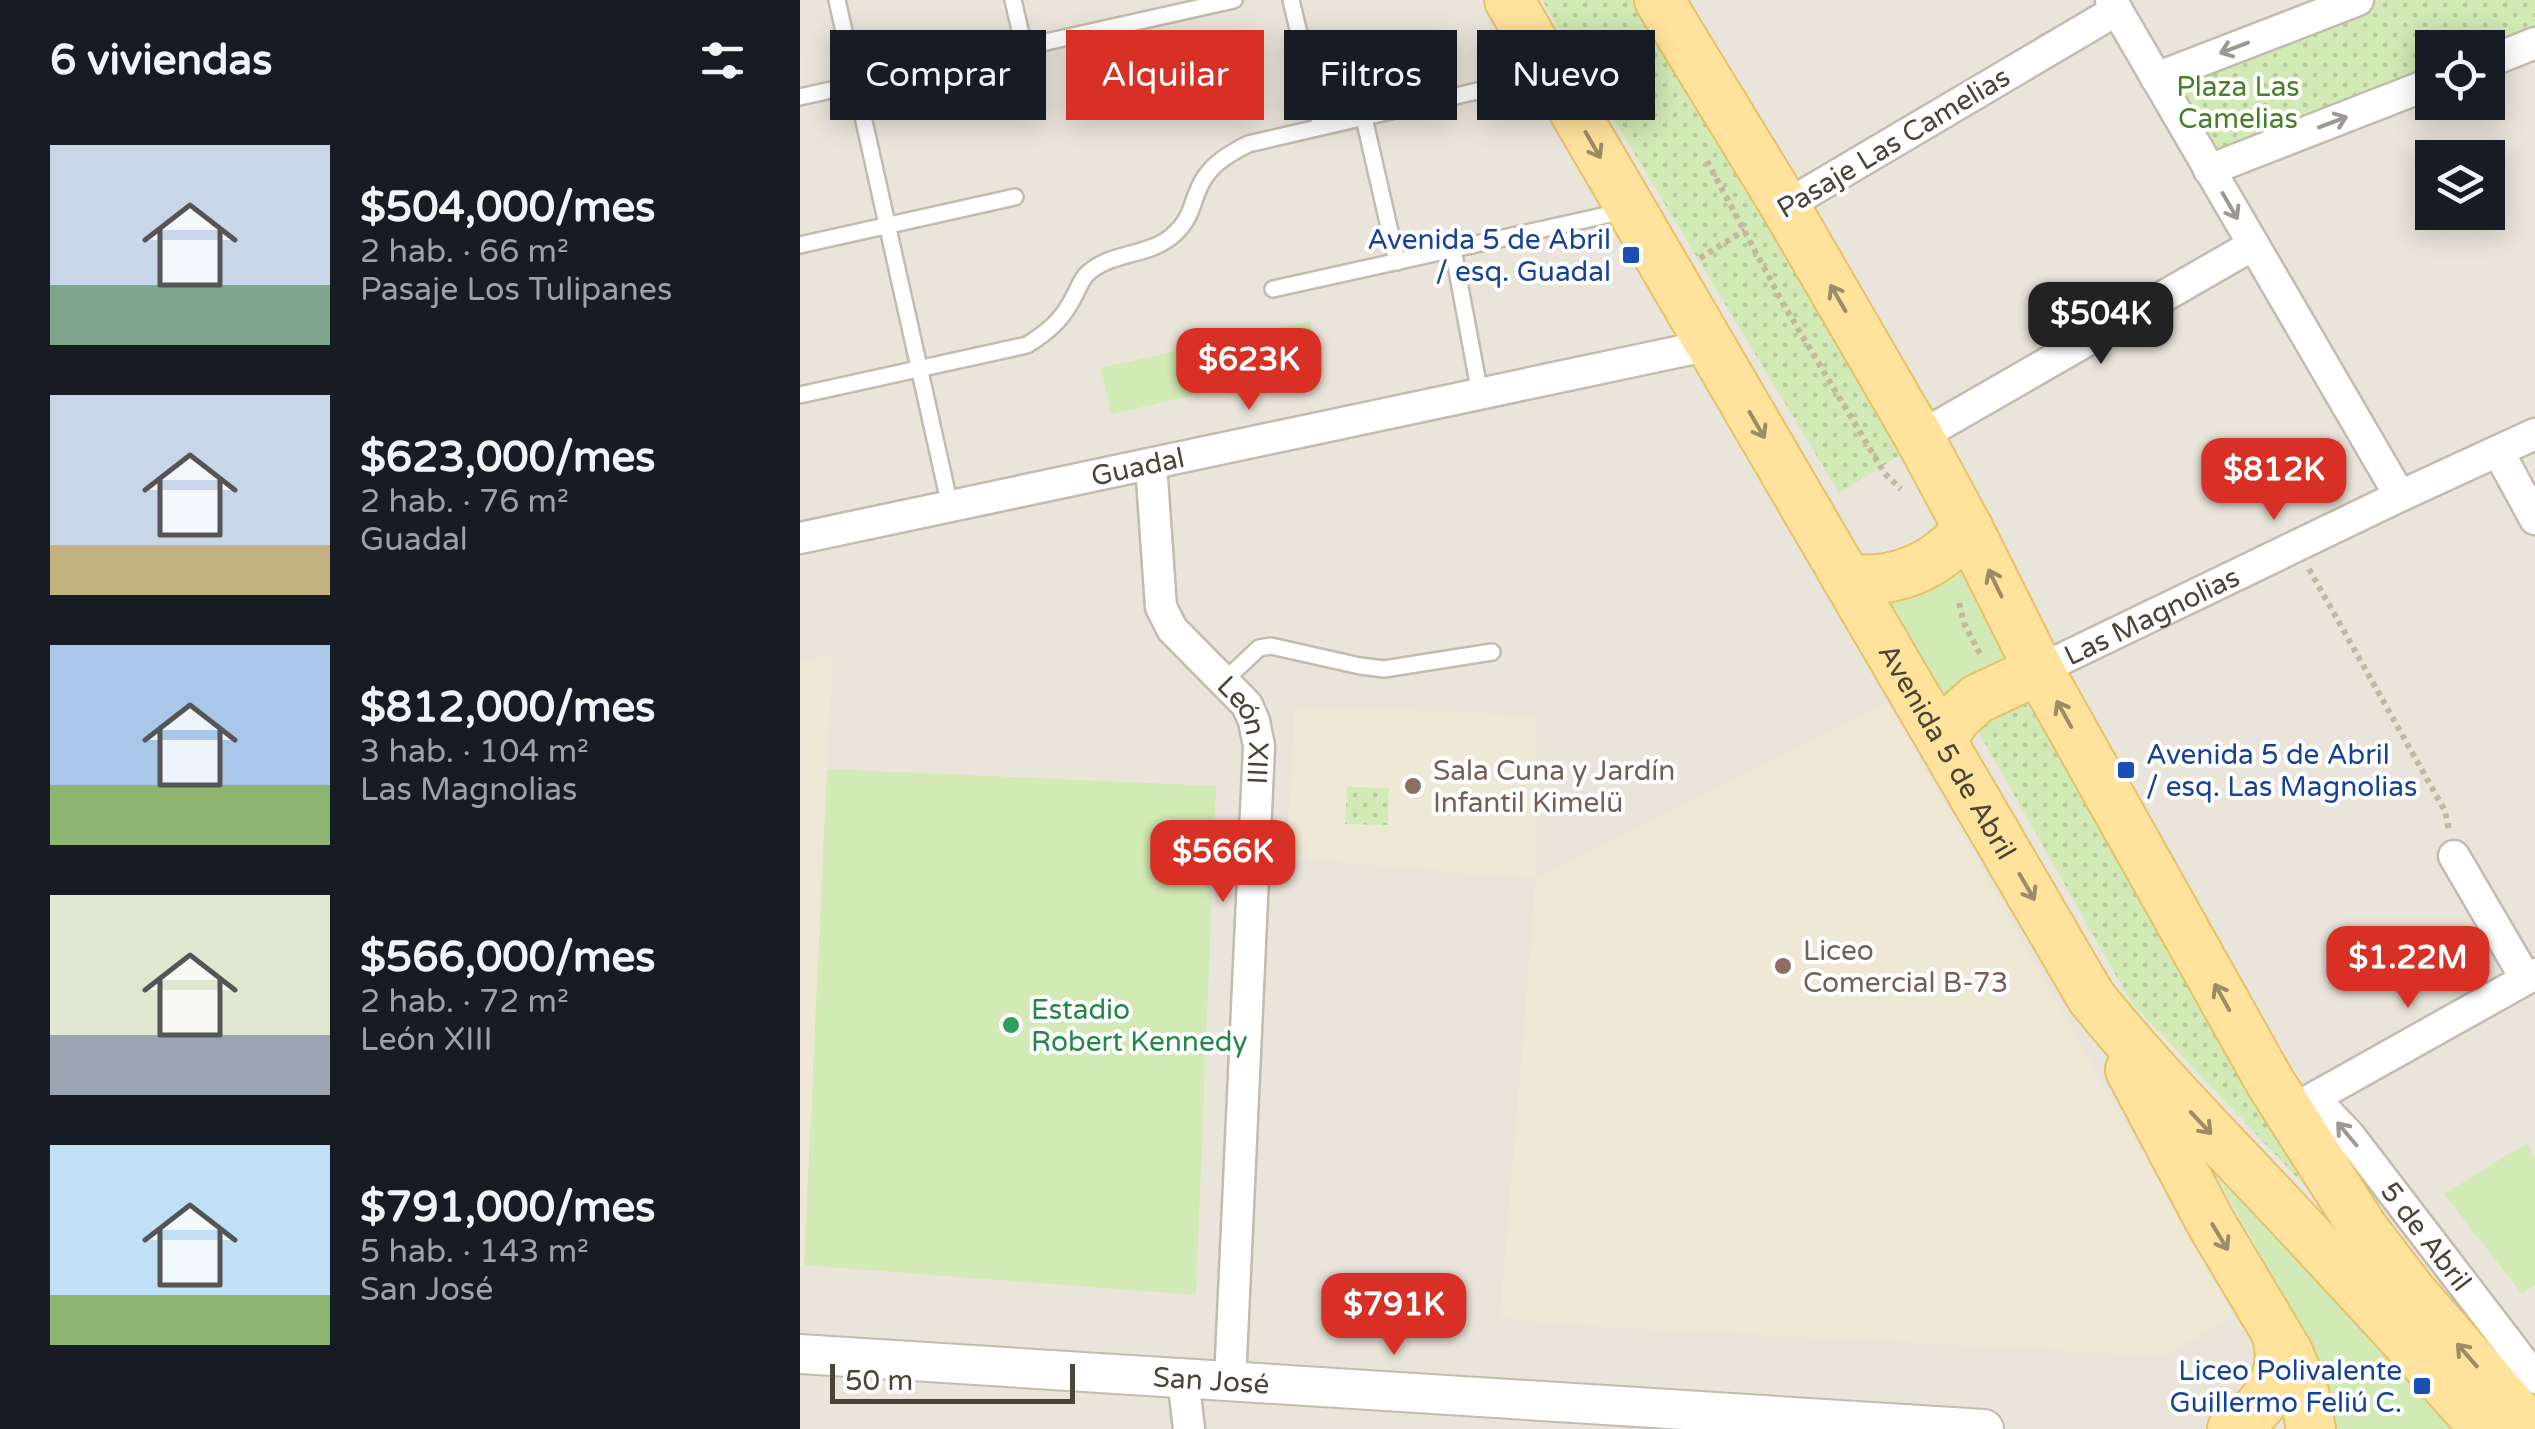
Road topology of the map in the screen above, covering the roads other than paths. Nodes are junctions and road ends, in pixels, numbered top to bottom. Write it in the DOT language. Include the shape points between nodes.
graph roads {
  1 [pos="837,0"];
  2 [pos="1013,0"];
  3 [pos="1234,0"];
  4 [pos="1292,0"];
  5 [pos="1508,0"];
  6 [pos="1659,0"];
  7 [pos="2358,0"];
  8 [pos="2114,5"];
  9 [pos="844,30"];
  10 [pos="1020,30"];
  11 [pos="1526,30"];
  12 [pos="1046,42"];
  13 [pos="2535,43"];
  14 [pos="2505,55"];
  15 [pos="2156,78"];
  16 [pos="830,90"];
  17 [pos="2415,90"];
  18 [pos="800,97"];
  19 [pos="864,120"];
  20 [pos="1353,120"];
  21 [pos="1364,120"];
  22 [pos="1578,120"];
  23 [pos="1321,126"];
  24 [pos="2209,170"];
  25 [pos="1015,197"];
  26 [pos="1785,206"];
  27 [pos="1631,209"];
  28 [pos="887,226"];
  29 [pos="800,245"];
  30 [pos="2252,245"];
  31 [pos="1453,250"];
  32 [pos="1397,262"];
  33 [pos="1273,290"];
  34 [pos="1710,345"];
  35 [pos="920,368"];
  36 [pos="1480,394"];
  37 [pos="800,395"];
  38 [pos="2535,434"];
  39 [pos="1919,437"];
  40 [pos="2498,451"];
  41 [pos="1151,464"];
  42 [pos="2400,496"];
  43 [pos="950,506"];
  44 [pos="2535,519"];
  45 [pos="1968,528"];
  46 [pos="800,538"];
  47 [pos="1846,578"];
  48 [pos="1492,652"];
  49 [pos="2039,670"];
  50 [pos="1224,680"];
  51 [pos="1942,741"];
  52 [pos="2454,856"];
  53 [pos="2530,977"];
  54 [pos="2290,1091"];
  55 [pos="2215,1174"];
  56 [pos="2276,1330"];
  57 [pos="800,1354"];
  58 [pos="1183,1377"];
  59 [pos="2535,1378"];
  60 [pos="1230,1381"];
  61 [pos="1872,1425"];
  62 [pos="1188,1429"];
  63 [pos="1984,1429"];
  64 [pos="2232,1429"];
  65 [pos="2311,1429"];
  66 [pos="2485,1429"];
  67 [pos="2530,1429"];
  1 -- 9 [label="lane"];
  2 -- 10 [label="lane"];
  3 -- 12 [label="lane"];
  4 -- 23 [label="lane"];
  5 -- 11 [label="main road, Avenida 5 de Abril"];
  6 -- 26 [label="main road"];
  7 -- 15 [label="street, one-way"];
  8 -- 15 [label="street"];
  8 -- 26 [label="street, Pasaje Las Camelias"];
  13 -- 14 [label="street"];
  15 -- 24 [label="street"];
  16 -- 18 [label="lane"];
  24 -- 17 [label="street, one-way"];
  19 -- 28 [label="lane"];
  20 -- 23 [label="lane"];
  21 -- 32 [label="lane"];
  22 -- 27 [label="main road, Avenida 5 de Abril, one-way"];
  23 -- 35 [label="lane" via="1223,157 1170,238 1086,276 1050,330 1027,345"];
  24 -- 30 [label="street, one-way"];
  25 -- 28 [label="lane"];
  39 -- 26 [label="main road, one-way"];
  27 -- 31 [label="lane"];
  27 -- 34 [label="main road, Avenida 5 de Abril"];
  28 -- 29 [label="lane"];
  28 -- 35 [label="lane"];
  30 -- 39 [label="street"];
  30 -- 42 [label="street"];
  31 -- 32 [label="lane"];
  31 -- 36 [label="lane"];
  32 -- 33 [label="lane"];
  34 -- 36 [label="street, Guadal"];
  34 -- 47 [label="main road, Avenida 5 de Abril, one-way"];
  35 -- 37 [label="lane"];
  35 -- 43 [label="lane"];
  36 -- 41 [label="street, Guadal"];
  38 -- 40 [label="street, Las Magnolias"];
  39 -- 45 [label="main road"];
  40 -- 42 [label="street, Las Magnolias"];
  40 -- 44 [label="street"];
  41 -- 43 [label="street, Guadal"];
  41 -- 50 [label="street, León XIII" via="1161,607 1172,630"];
  42 -- 49 [label="street, Las Magnolias"];
  43 -- 46 [label="street, Guadal"];
  45 -- 47 [label="main road" via="1916,570 1881,580"];
  49 -- 45 [label="main road, one-way"];
  47 -- 51 [label="main road, Avenida 5 de Abril"];
  48 -- 50 [label="lane" via="1384,669 1271,646 1259,648"];
  49 -- 51 [label="main road" via="1977,699"];
  54 -- 49 [label="main road, one-way"];
  50 -- 60 [label="street, León XIII" via="1247,705 1258,746"];
  51 -- 55 [label="main road, Avenida 5 de Abril, one-way" via="2092,997"];
  52 -- 53 [label="street"];
  53 -- 54 [label="street"];
  59 -- 54 [label="street, 5 de Abril, one-way" via="2349,1135 2325,1110"];
  67 -- 54 [label="main road, one-way" via="2373,1240 2328,1176"];
  55 -- 56 [label="main road, one-way"];
  55 -- 66 [label="main road" via="2362,1292"];
  56 -- 64 [label="main road" via="2275,1383 2258,1409"];
  56 -- 65 [label="main road" via="2298,1374"];
  57 -- 58 [label="street, San José"];
  58 -- 60 [label="street, San José"];
  58 -- 62 [label="street"];
  60 -- 61 [label="street, San José"];
  61 -- 63 [label="street, San José"];
}
